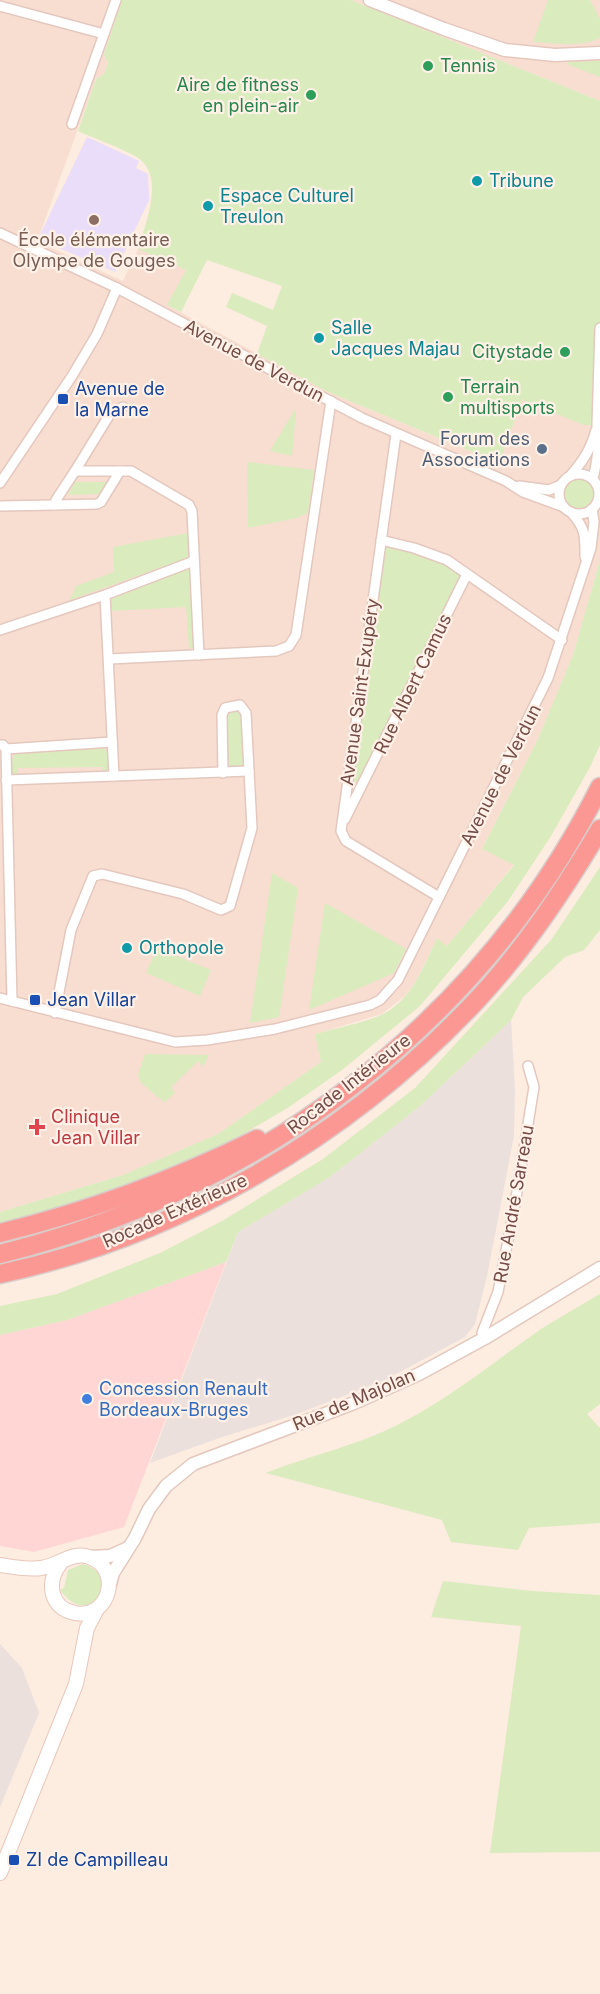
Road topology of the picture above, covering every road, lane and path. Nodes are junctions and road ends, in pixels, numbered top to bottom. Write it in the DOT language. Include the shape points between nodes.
graph roads {
  1 [pos="116,0"];
  2 [pos="370,0"];
  3 [pos="0,6"];
  4 [pos="104,34"];
  5 [pos="600,53"];
  6 [pos="72,124"];
  7 [pos="0,233"];
  8 [pos="117,288"];
  9 [pos="600,328"];
  10 [pos="330,401"];
  11 [pos="123,407"];
  12 [pos="597,425"];
  13 [pos="396,434"];
  14 [pos="75,471"];
  15 [pos="120,471"];
  16 [pos="569,476"];
  17 [pos="593,479"];
  18 [pos="0,483"];
  19 [pos="511,484"];
  20 [pos="561,485"];
  21 [pos="55,505"];
  22 [pos="0,506"];
  23 [pos="567,509"];
  24 [pos="592,509"];
  25 [pos="381,540"];
  26 [pos="194,561"];
  27 [pos="585,562"];
  28 [pos="467,574"];
  29 [pos="105,595"];
  30 [pos="0,630"];
  31 [pos="562,640"];
  32 [pos="199,655"];
  33 [pos="109,659"];
  34 [pos="112,742"];
  35 [pos="3,747"];
  36 [pos="249,771"];
  37 [pos="223,773"];
  38 [pos="114,776"];
  39 [pos="6,780"];
  40 [pos="600,787"];
  41 [pos="342,826"];
  42 [pos="600,829"];
  43 [pos="439,897"];
  44 [pos="0,998"];
  45 [pos="12,1001"];
  46 [pos="55,1013"];
  47 [pos="528,1066"];
  48 [pos="350,1087"];
  49 [pos="0,1233"];
  50 [pos="0,1254"];
  51 [pos="77,1254"];
  52 [pos="600,1268"];
  53 [pos="0,1275"];
  54 [pos="0,1282"];
  55 [pos="484,1338"];
  56 [pos="129,1548"];
  57 [pos="89,1557"];
  58 [pos="60,1564"];
  59 [pos="0,1565"];
  60 [pos="30,1569"];
  61 [pos="110,1584"];
  62 [pos="52,1594"];
  63 [pos="60,1606"];
  64 [pos="97,1609"];
  65 [pos="81,1655"];
  66 [pos="0,1873"];
  1 -- 4 [label="street"];
  2 -- 5 [label="street" via="505,50 555,55"];
  3 -- 4 [label="street"];
  4 -- 6 [label="street"];
  7 -- 8 [label="street, Avenue de Verdun"];
  8 -- 10 [label="street, Avenue de Verdun"];
  8 -- 18 [label="street" via="97,334 72,376"];
  9 -- 12 [label="street"];
  10 -- 13 [label="street, Avenue de Verdun"];
  10 -- 32 [label="street" via="296,635 290,646 276,651"];
  11 -- 14 [label="street" via="110,414"];
  12 -- 16 [label="street" via="584,460"];
  12 -- 17 [label="street" via="598,457"];
  13 -- 19 [label="street, Avenue de Verdun"];
  13 -- 25 [label="street, Avenue Saint-Exupéry"];
  14 -- 15 [label="street"];
  14 -- 21 [label="street"];
  15 -- 21 [label="street" via="101,502"];
  15 -- 26 [label="street" via="131,471 189,505"];
  16 -- 17 [label="street" via="582,474"];
  16 -- 20 [label="street"];
  17 -- 24 [label="street" via="599,491"];
  19 -- 20 [label="street, Avenue de Verdun" via="549,490"];
  19 -- 23 [label="street, Avenue de Verdun"];
  20 -- 23 [label="street" via="559,496"];
  21 -- 22 [label="street"];
  23 -- 24 [label="street" via="582,513"];
  23 -- 27 [label="street, Avenue de Verdun" via="585,535"];
  24 -- 27 [label="street, Avenue de Verdun" via="593,536"];
  25 -- 28 [label="street" via="447,560"];
  25 -- 41 [label="street, Avenue Saint-Exupéry"];
  26 -- 29 [label="street"];
  26 -- 32 [label="street"];
  27 -- 31 [label="street, Avenue de Verdun"];
  28 -- 31 [label="street"];
  28 -- 41 [label="street, Rue Albert Camus"];
  29 -- 30 [label="street"];
  29 -- 33 [label="street"];
  31 -- 43 [label="street, Avenue de Verdun" via="536,706"];
  32 -- 33 [label="street"];
  33 -- 34 [label="street"];
  34 -- 35 [label="street"];
  34 -- 38 [label="street"];
  35 -- 39 [label="street"];
  36 -- 37 [label="street"];
  36 -- 37 [label="street" via="246,713 240,705 233,705 225,708 222,715"];
  36 -- 46 [label="street" via="252,828 232,903 221,910 183,894 102,874 93,876 71,930"];
  37 -- 38 [label="street"];
  38 -- 39 [label="street"];
  39 -- 45 [label="street"];
  40 -- 48 [label="highway, Rocade Intérieure" via="550,871 478,969 411,1037"];
  41 -- 43 [label="street" via="346,841"];
  42 -- 51 [label="highway, Rocade Extérieure" via="553,904 477,1000 358,1107 303,1146 216,1197"];
  43 -- 46 [label="street, Avenue de Verdun" via="398,980 370,1005 275,1029 186,1042 164,1041"];
  44 -- 45 [label="street, Avenue de Verdun"];
  45 -- 46 [label="street, Avenue de Verdun"];
  47 -- 55 [label="street, Rue André Sarreau" via="534,1087 523,1155 502,1273 482,1333"];
  48 -- 49 [label="highway" via="261,1137 162,1183"];
  48 -- 50 [label="highway, Rocade Intérieure" via="270,1144 173,1195 92,1228"];
  51 -- 53 [label="highway, Rocade Extérieure"];
  51 -- 54 [label="highway"];
  52 -- 55 [label="street, Rue de Majolan"];
  55 -- 56 [label="street, Rue de Majolan" via="419,1374 354,1403 193,1464 166,1486"];
  56 -- 57 [label="street" via="110,1556"];
  56 -- 61 [label="street, Rue de Majolan"];
  57 -- 58 [label="main road" via="73,1557"];
  57 -- 61 [label="main road" via="104,1567"];
  58 -- 60 [label="main road"];
  58 -- 62 [label="main road" via="52,1578"];
  59 -- 60 [label="main road"];
  60 -- 62 [label="main road"];
  61 -- 64 [label="main road"];
  62 -- 63 [label="main road"];
  63 -- 64 [label="main road" via="78,1614"];
  63 -- 65 [label="main road" via="75,1623"];
  64 -- 65 [label="main road" via="87,1628"];
  65 -- 66 [label="main road" via="76,1684"];
}
